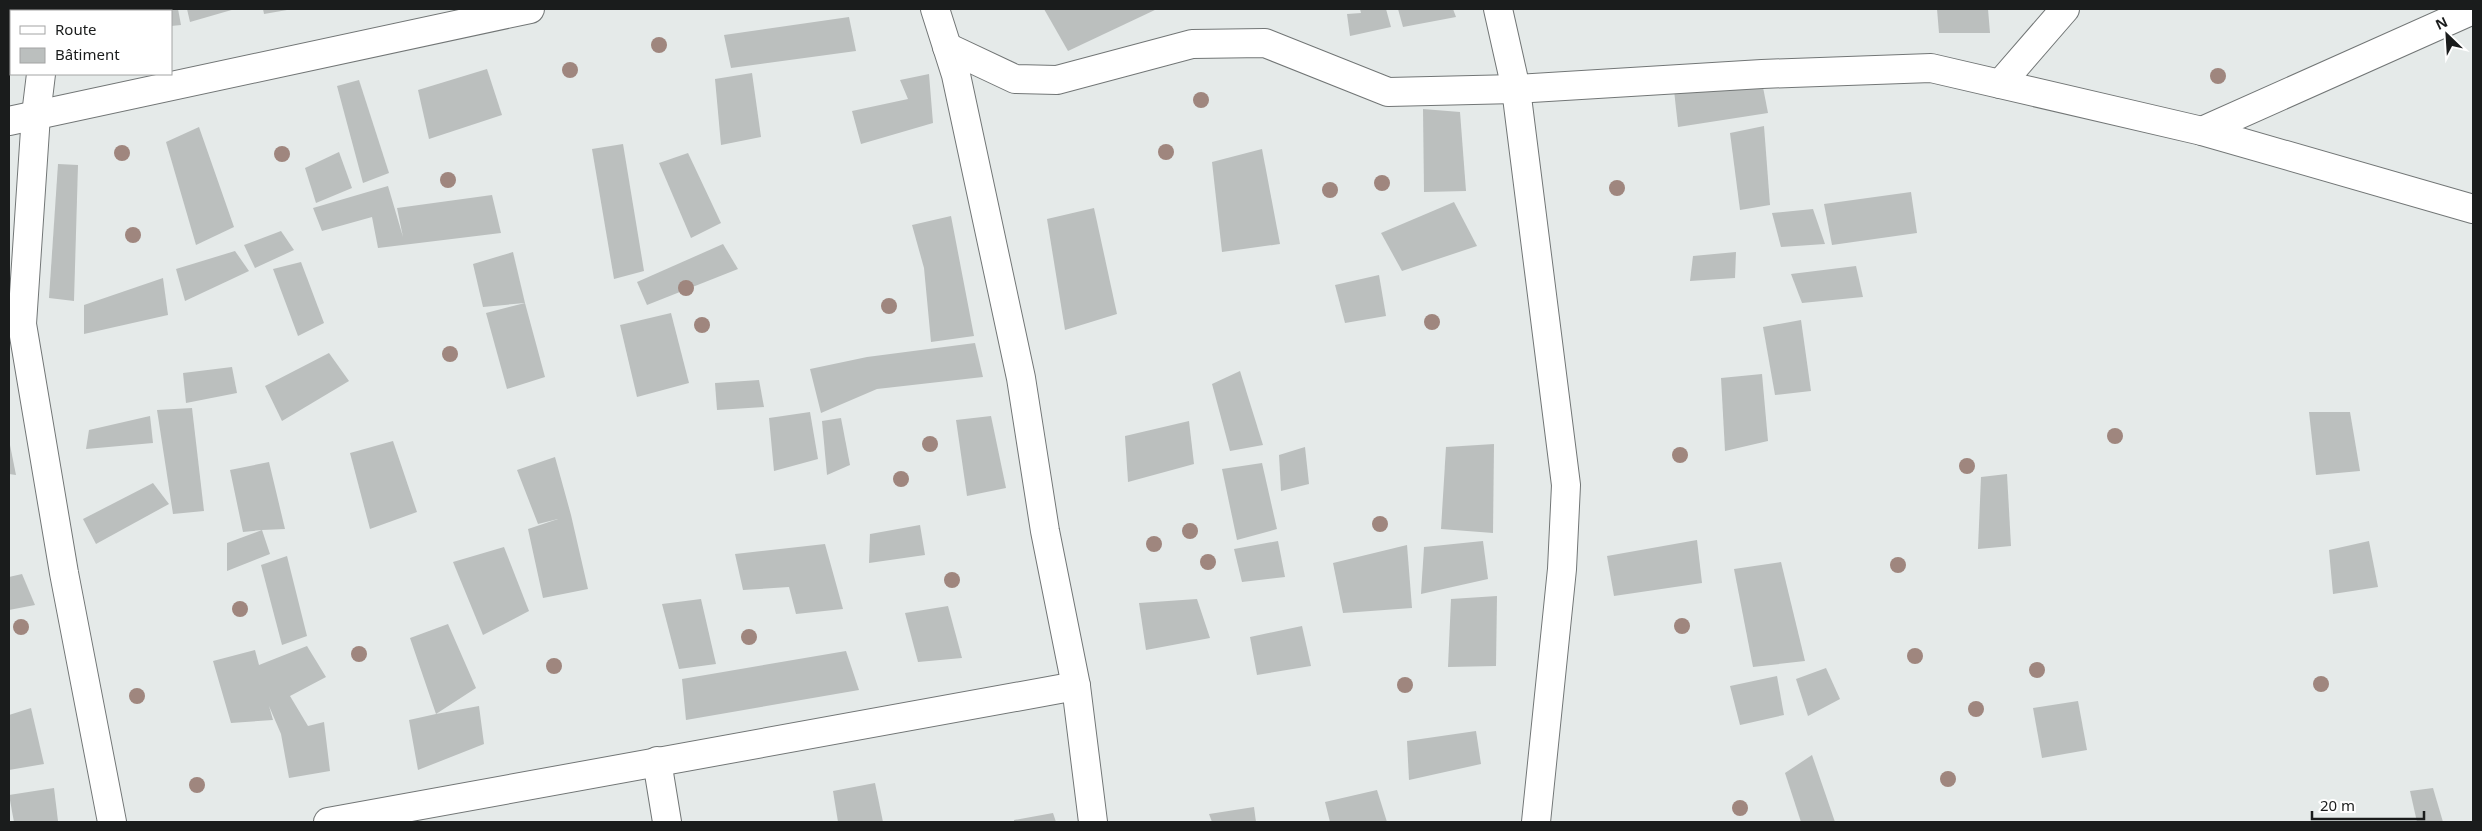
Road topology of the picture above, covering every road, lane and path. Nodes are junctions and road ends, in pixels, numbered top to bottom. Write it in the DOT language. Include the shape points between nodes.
graph roads {
  1 [pos="530,9"];
  2 [pos="936,9"];
  3 [pos="1498,9"];
  4 [pos="2065,9"];
  5 [pos="2473,10"];
  6 [pos="948,47"];
  7 [pos="41,75"];
  8 [pos="2000,84"];
  9 [pos="1516,89"];
  10 [pos="36,115"];
  11 [pos="9,121"];
  12 [pos="2202,131"];
  13 [pos="2473,209"];
  14 [pos="1076,686"];
  15 [pos="657,761"];
  16 [pos="112,822"];
  17 [pos="328,822"];
  18 [pos="667,822"];
  19 [pos="1093,822"];
  20 [pos="1536,822"];
  1 -- 10 [label="street"];
  2 -- 6 [label="street"];
  3 -- 9 [label="street"];
  4 -- 8 [label="street"];
  5 -- 12 [label="street"];
  6 -- 9 [label="street" via="1015,79 1057,80 1192,44 1265,43 1388,92"];
  6 -- 14 [label="street" via="1021,378 1045,530"];
  7 -- 10 [label="street"];
  8 -- 9 [label="street" via="1931,68 1762,74"];
  8 -- 12 [label="street"];
  9 -- 20 [label="street" via="1566,485 1562,569"];
  10 -- 11 [label="street"];
  10 -- 16 [label="street" via="22,324 64,573"];
  12 -- 13 [label="street"];
  14 -- 15 [label="street"];
  14 -- 19 [label="street"];
  15 -- 17 [label="street"];
  15 -- 18 [label="street"];
}
